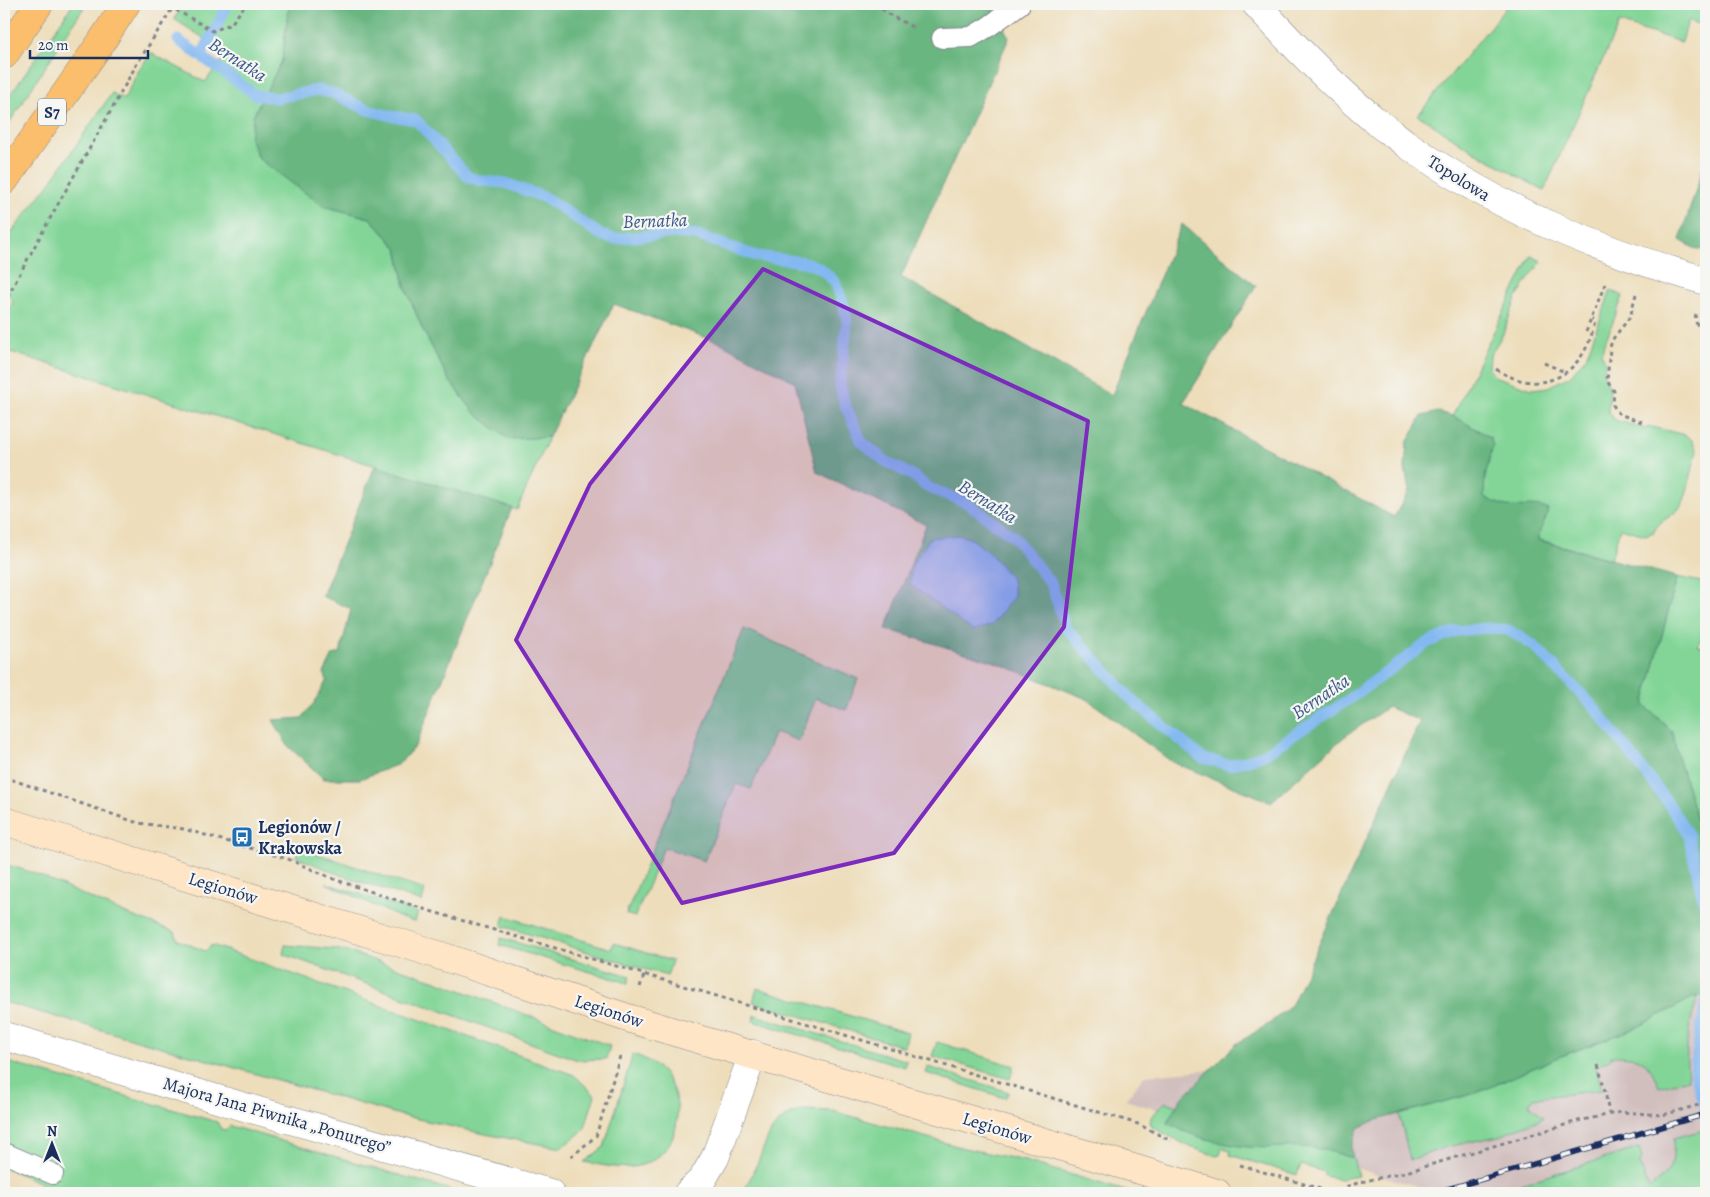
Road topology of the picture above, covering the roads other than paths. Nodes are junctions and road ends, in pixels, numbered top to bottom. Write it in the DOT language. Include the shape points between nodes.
graph roads {
  1 [pos="39,4"];
  2 [pos="126,4"];
  3 [pos="1020,4"];
  4 [pos="1256,4"];
  5 [pos="942,38"];
  6 [pos="4,55"];
  7 [pos="4,181"];
  8 [pos="1706,281"];
  9 [pos="4,821"];
  10 [pos="4,1036"];
  11 [pos="753,1054"];
  12 [pos="4,1152"];
  13 [pos="53,1174"];
  14 [pos="550,1193"];
  15 [pos="688,1193"];
  16 [pos="1217,1193"];
  1 -- 6 [label="highway"];
  2 -- 7 [label="highway, S7"];
  3 -- 5 [label="lane" via="971,37"];
  4 -- 8 [label="street, Topolowa" via="1302,55 1372,118 1430,160 1493,199 1561,231"];
  9 -- 11 [label="street, Legionów" via="420,949 631,1019"];
  10 -- 14 [label="street, Majora Jana Piwnika „Ponurego”"];
  11 -- 15 [label="street" via="715,1158 702,1180"];
  11 -- 16 [label="street, Legionów"];
  12 -- 13 [label="lane"];
}
